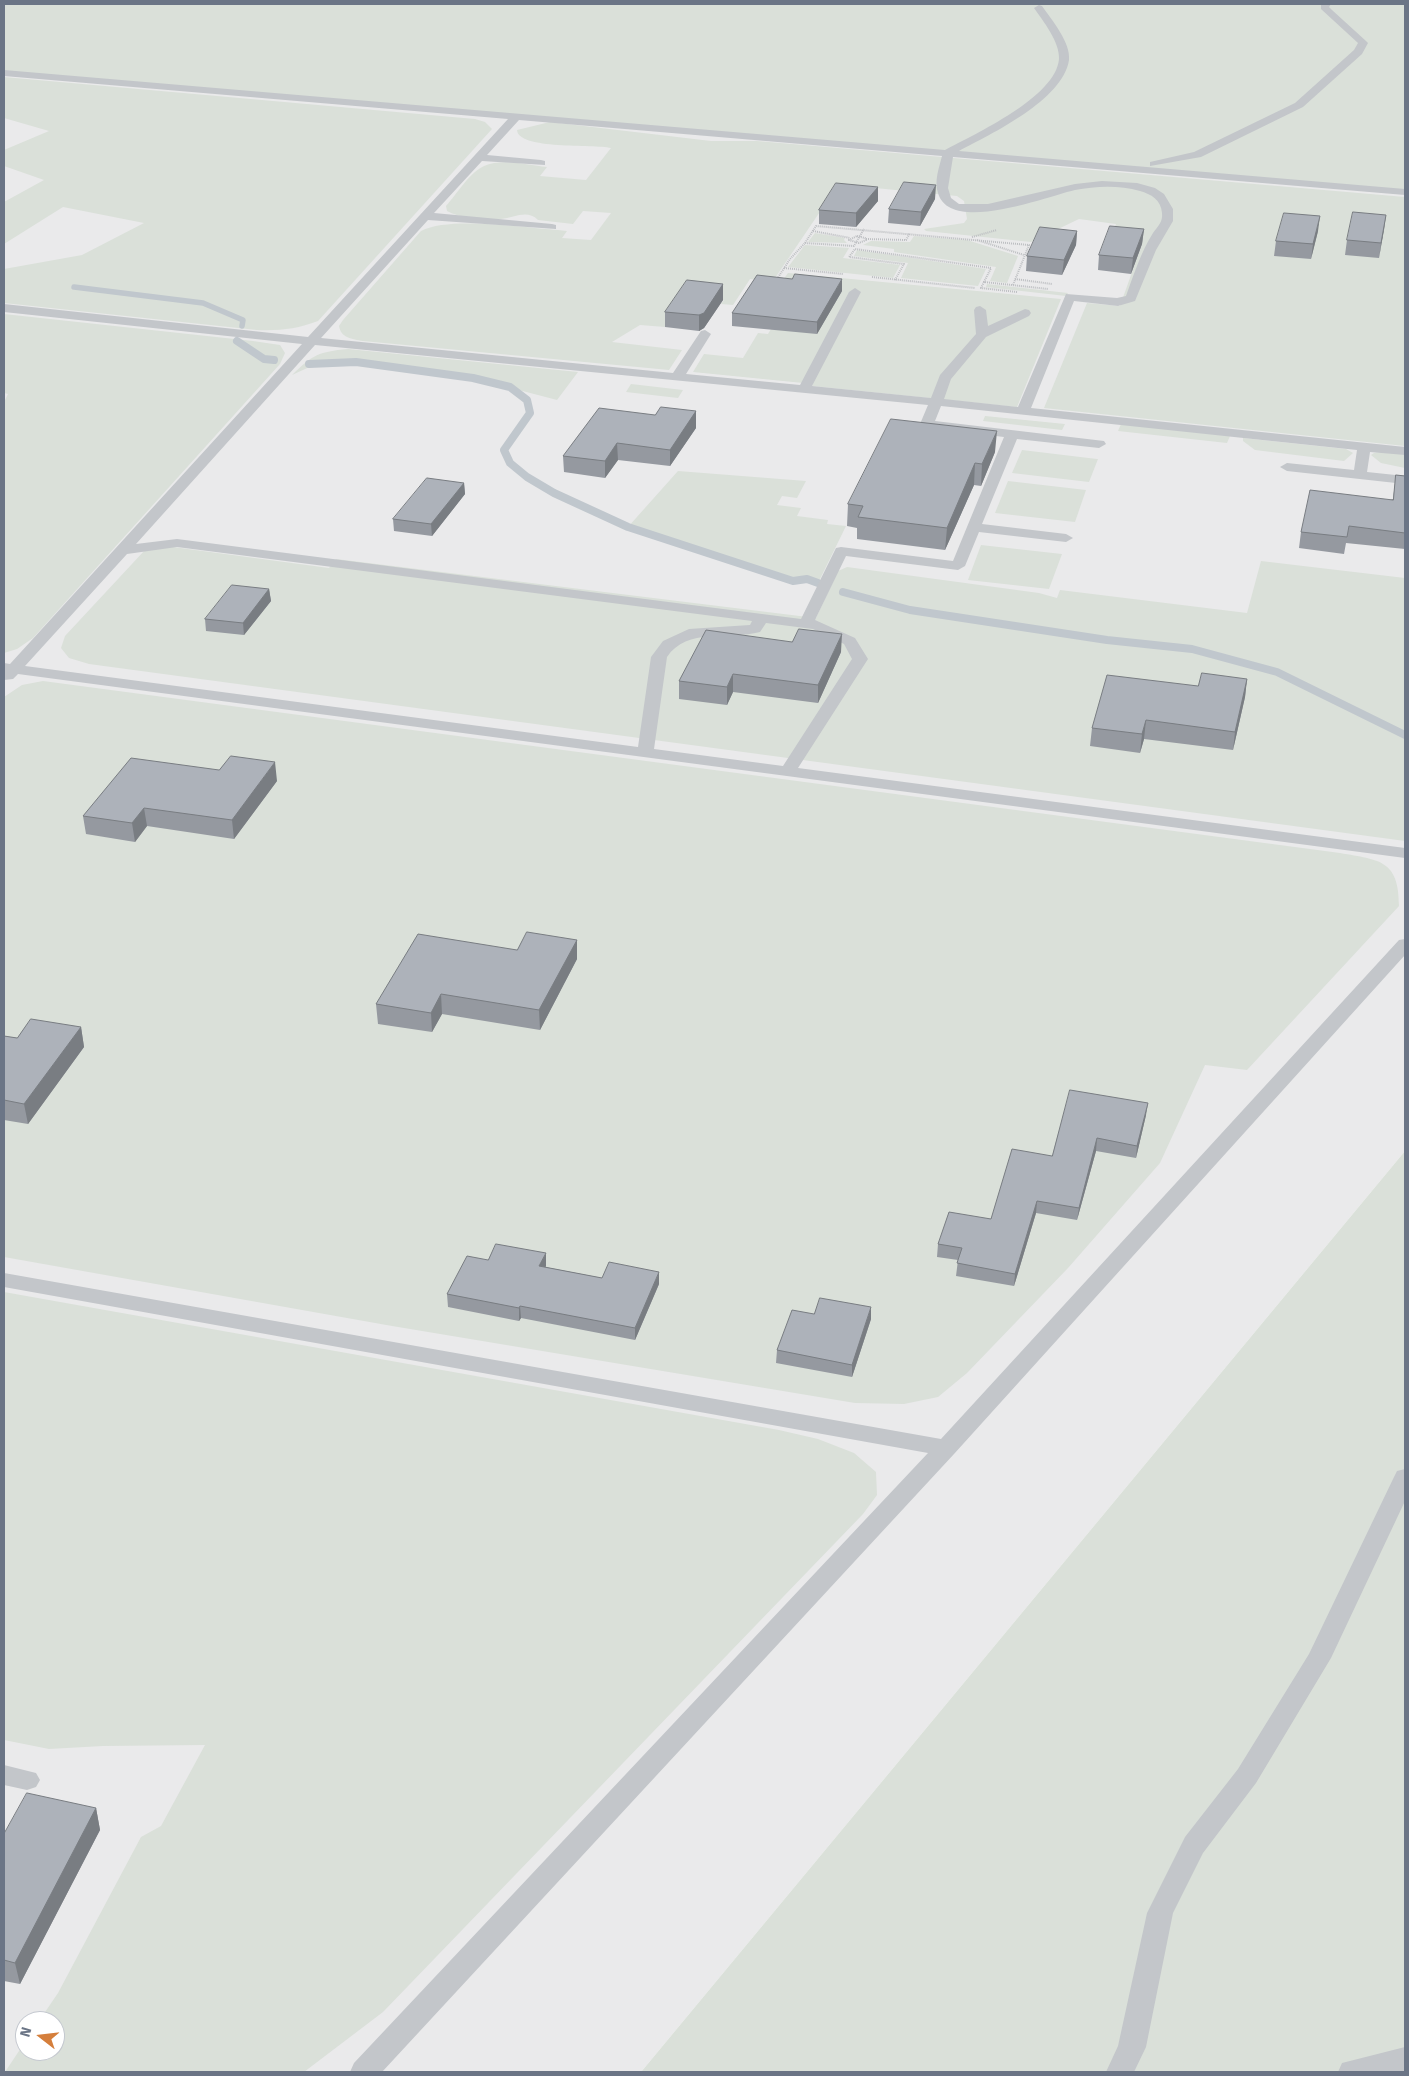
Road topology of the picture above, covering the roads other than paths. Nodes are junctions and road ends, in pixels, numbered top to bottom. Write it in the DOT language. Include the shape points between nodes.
graph roads {
  1 [pos="1326,4"];
  2 [pos="1039,8"];
  3 [pos="4,73"];
  4 [pos="515,118"];
  5 [pos="1011,118"];
  6 [pos="1000,136"];
  7 [pos="1008,147"];
  8 [pos="949,152"];
  9 [pos="1197,155"];
  10 [pos="479,158"];
  11 [pos="541,163"];
  12 [pos="1084,164"];
  13 [pos="1192,173"];
  14 [pos="1405,192"];
  15 [pos="425,216"];
  16 [pos="552,227"];
  17 [pos="856,292"];
  18 [pos="4,308"];
  19 [pos="980,310"];
  20 [pos="1025,313"];
  21 [pos="705,334"];
  22 [pos="982,334"];
  23 [pos="310,341"];
  24 [pos="678,377"];
  25 [pos="804,389"];
  26 [pos="936,402"];
  27 [pos="1023,411"];
  28 [pos="1012,434"];
  29 [pos="1099,444"];
  30 [pos="1364,447"];
  31 [pos="1405,451"];
  32 [pos="1287,467"];
  33 [pos="1360,475"];
  34 [pos="1405,480"];
  35 [pos="145,524"];
  36 [pos="974,527"];
  37 [pos="1066,538"];
  38 [pos="177,543"];
  39 [pos="122,550"];
  40 [pos="762,618"];
  41 [pos="806,623"];
  42 [pos="7,672"];
  43 [pos="645,753"];
  44 [pos="788,772"];
  45 [pos="1405,853"];
  46 [pos="1405,944"];
  47 [pos="4,1280"];
  48 [pos="946,1448"];
  49 [pos="1405,1477"];
  50 [pos="1405,2060"];
  51 [pos="364,2072"];
  52 [pos="1120,2072"];
  53 [pos="1352,2072"];
  1 -- 9 [label="lane" via="1324,7 1334,20 1355,32 1363,43 1358,52 1298,105"];
  2 -- 5 [label="lane" via="1059,42 1064,60 1047,90"];
  3 -- 4 [label="lane"];
  4 -- 8 [label="lane"];
  4 -- 10 [label="lane"];
  5 -- 6 [label="lane" via="999,131"];
  5 -- 8 [label="lane"];
  7 -- 12 [label="lane" via="1016,153"];
  8 -- 12 [label="lane"];
  8 -- 27 [label="lane" via="941,186 946,200 953,206 970,209 998,206 1074,187 1126,183 1156,192 1168,206 1168,221 1157,236 1131,298 1118,302 1070,297"];
  9 -- 12 [label="lane" via="1154,164"];
  9 -- 13 [label="lane"];
  10 -- 11 [label="lane"];
  10 -- 15 [label="lane"];
  12 -- 13 [label="lane"];
  13 -- 14 [label="lane"];
  15 -- 16 [label="lane"];
  15 -- 23 [label="lane"];
  17 -- 25 [label="lane"];
  18 -- 23 [label="lane"];
  19 -- 22 [label="lane"];
  20 -- 22 [label="lane"];
  21 -- 24 [label="lane"];
  22 -- 26 [label="lane" via="945,378"];
  23 -- 24 [label="lane"];
  23 -- 35 [label="lane"];
  24 -- 25 [label="lane"];
  25 -- 26 [label="lane"];
  26 -- 27 [label="lane"];
  26 -- 28 [label="lane" via="927,424"];
  27 -- 30 [label="lane"];
  28 -- 29 [label="lane"];
  28 -- 36 [label="lane"];
  30 -- 31 [label="lane"];
  30 -- 33 [label="lane"];
  32 -- 33 [label="lane"];
  33 -- 34 [label="lane"];
  35 -- 38 [label="lane"];
  35 -- 39 [label="lane"];
  36 -- 37 [label="lane"];
  36 -- 41 [label="lane" via="958,566 841,552"];
  38 -- 39 [label="lane"];
  38 -- 40 [label="lane"];
  39 -- 42 [label="lane"];
  40 -- 41 [label="lane"];
  40 -- 43 [label="lane" via="755,629 688,634 668,644 659,657"];
  41 -- 44 [label="lane" via="816,624 850,641 860,659"];
  42 -- 43 [label="lane"];
  43 -- 44 [label="lane"];
  44 -- 45 [label="lane"];
  46 -- 48 [label="lane"];
  47 -- 48 [label="lane"];
  48 -- 51 [label="lane"];
  49 -- 52 [label="lane" via="1319,1658 1247,1776 1194,1845 1160,1913 1132,2048"];
  50 -- 53 [label="lane"];
}
